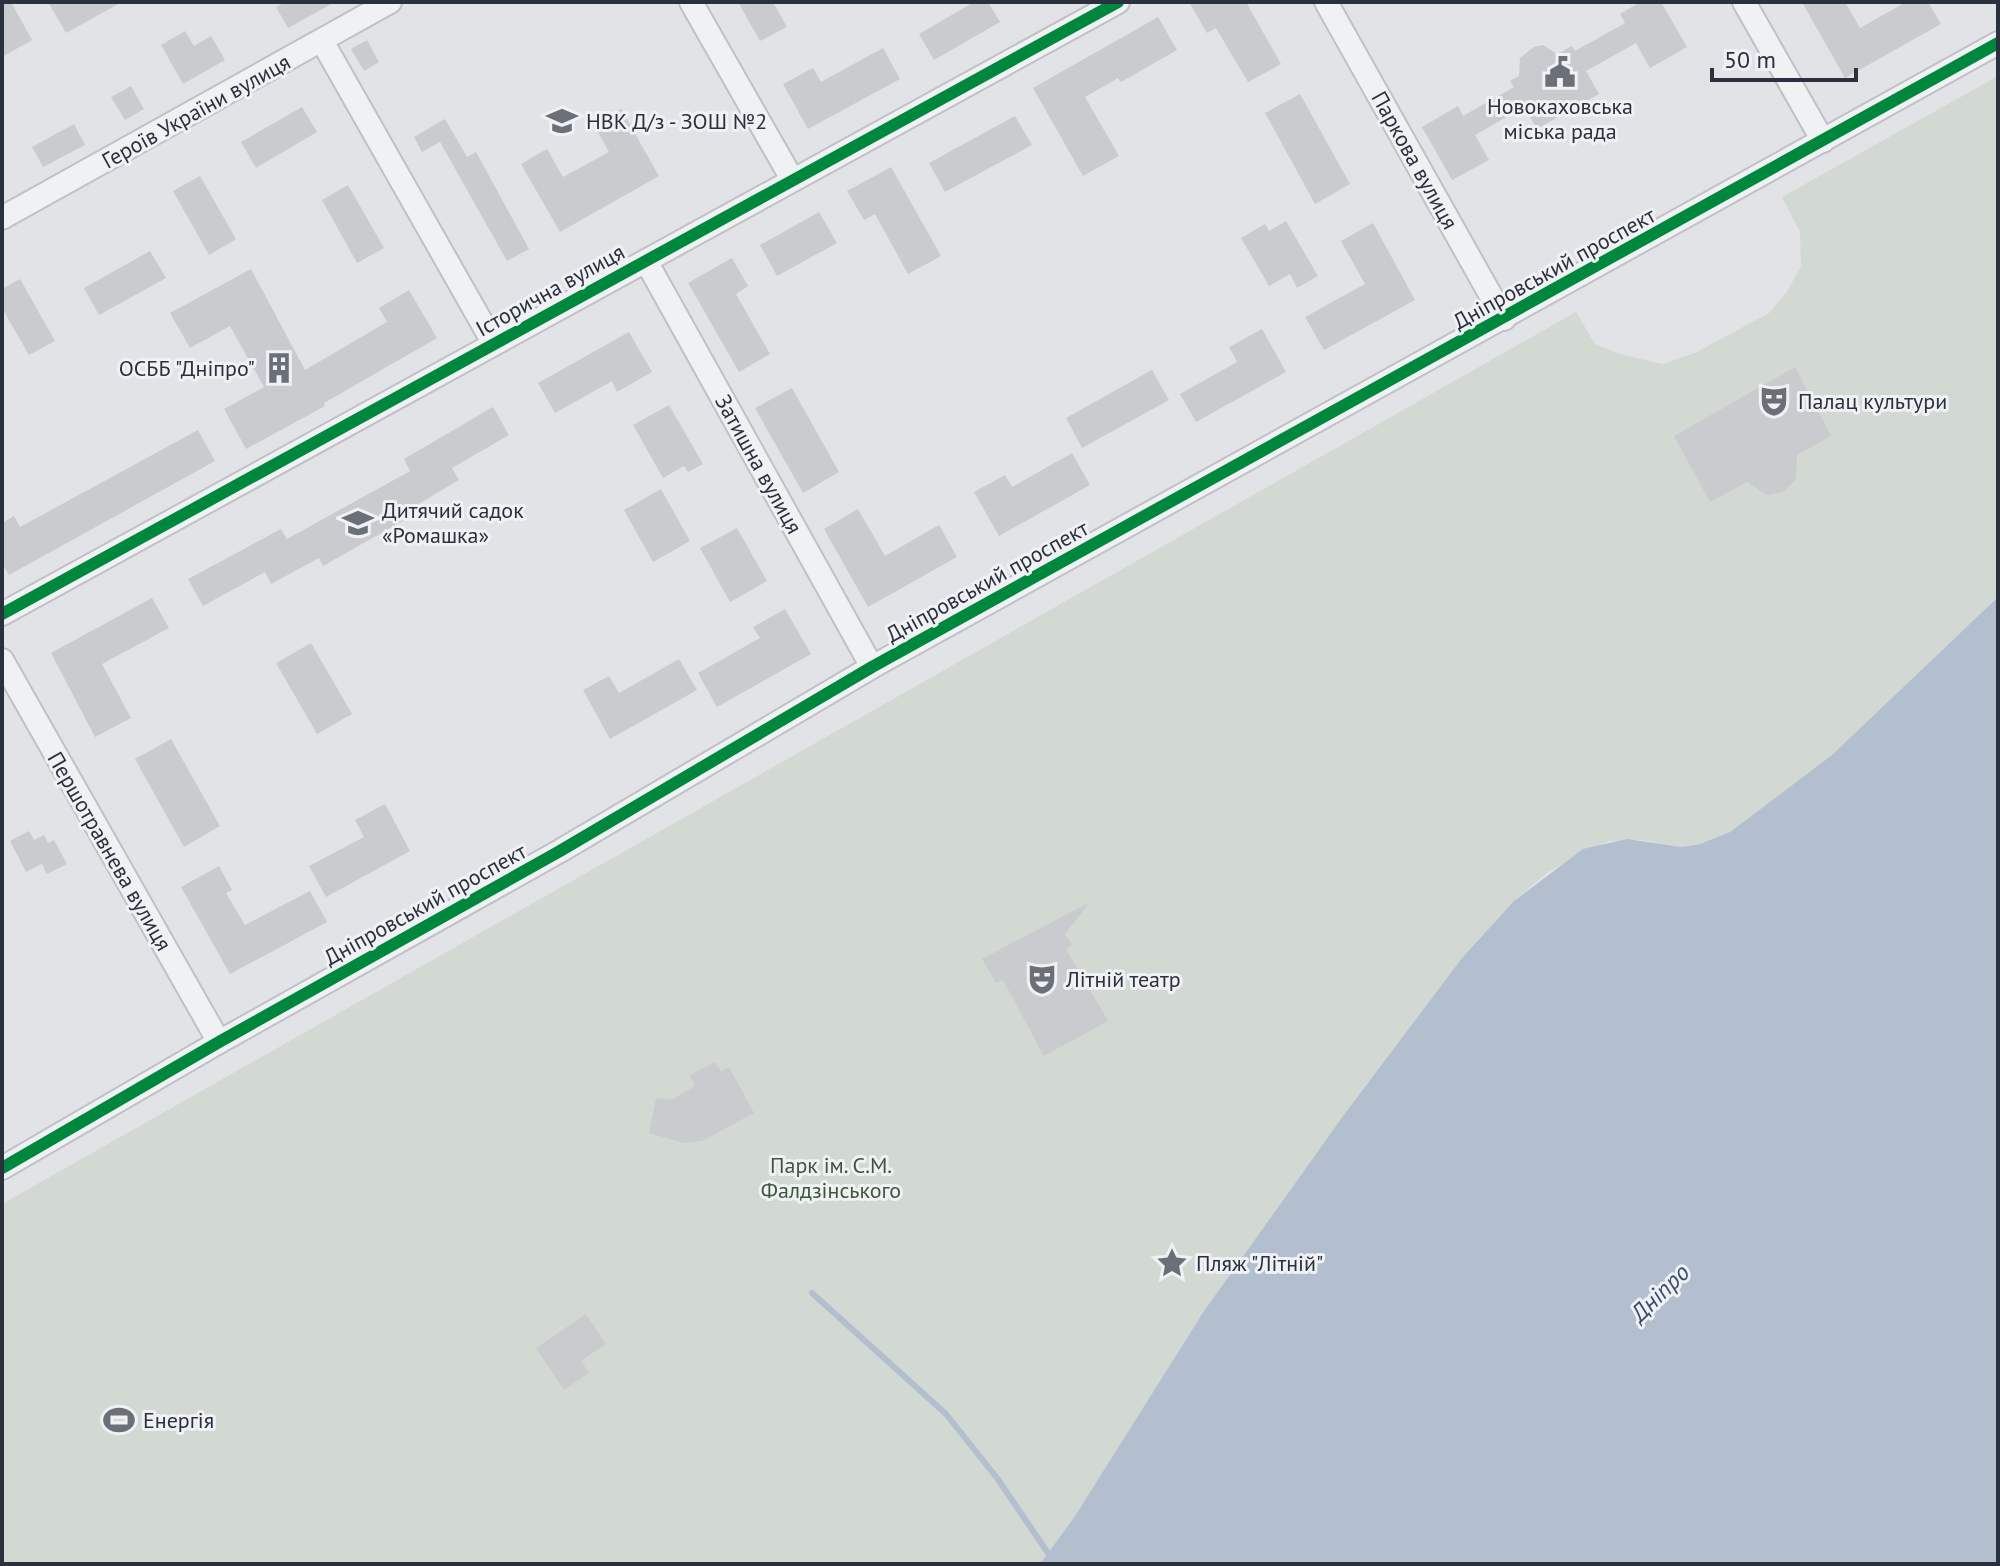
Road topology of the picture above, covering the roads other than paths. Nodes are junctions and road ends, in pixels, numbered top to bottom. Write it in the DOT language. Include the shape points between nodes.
graph roads {
  1 [pos="390,2"];
  2 [pos="691,2"];
  3 [pos="1118,2"];
  4 [pos="1326,2"];
  5 [pos="1744,2"];
  6 [pos="322,41"];
  7 [pos="1998,43"];
  8 [pos="1823,141"];
  9 [pos="792,179"];
  10 [pos="2,218"];
  11 [pos="646,261"];
  12 [pos="1504,319"];
  13 [pos="494,344"];
  14 [pos="2,614"];
  15 [pos="2,660"];
  16 [pos="872,667"];
  17 [pos="219,1042"];
  18 [pos="2,1168"];
  1 -- 6 [label="street, Героїв України вулиця"];
  2 -- 9 [label="street"];
  3 -- 9 [label="street, Історична вулиця"];
  4 -- 12 [label="street, Паркова вулиця"];
  5 -- 8 [label="street"];
  6 -- 10 [label="street, Героїв України вулиця"];
  6 -- 13 [label="street"];
  7 -- 8 [label="street, Дніпровський проспект"];
  8 -- 12 [label="street, Дніпровський проспект"];
  9 -- 11 [label="street, Історична вулиця"];
  11 -- 13 [label="street, Історична вулиця"];
  11 -- 16 [label="street, Затишна вулиця"];
  12 -- 16 [label="street, Дніпровський проспект"];
  13 -- 14 [label="street, Історична вулиця"];
  15 -- 17 [label="street, Першотравнева вулиця"];
  16 -- 17 [label="street, Дніпровський проспект" via="560,851"];
  17 -- 18 [label="street, Дніпровський проспект"];
}
